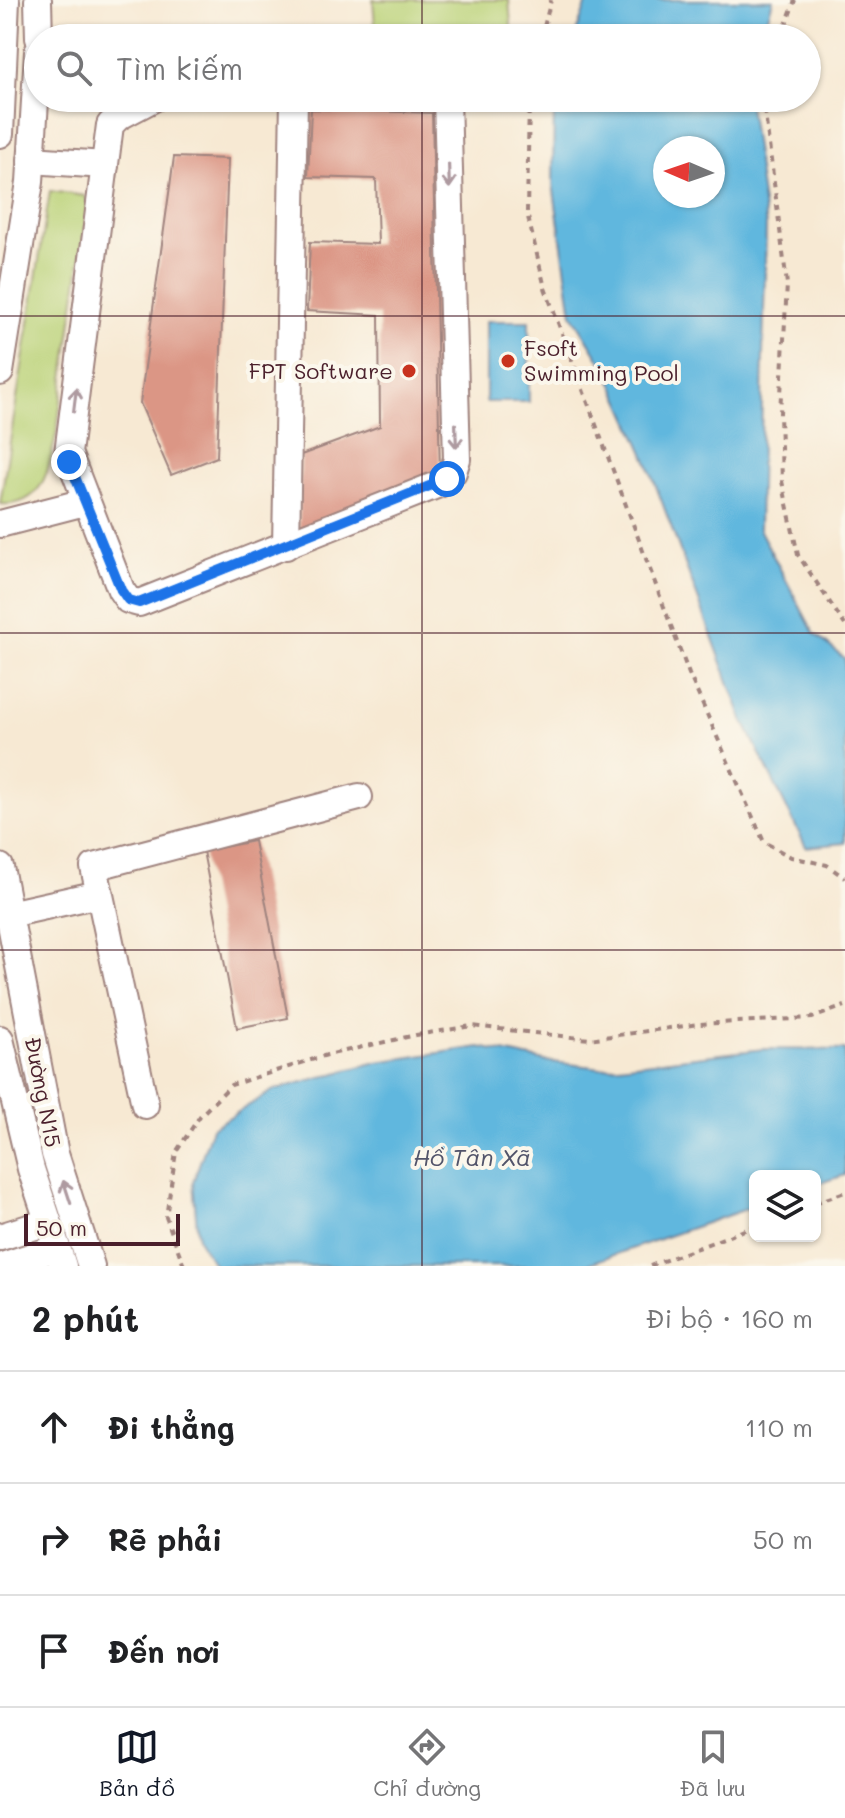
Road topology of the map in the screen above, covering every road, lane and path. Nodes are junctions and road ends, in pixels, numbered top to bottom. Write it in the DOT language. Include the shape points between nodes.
graph roads {
  1 [pos="6,0"];
  2 [pos="38,0"];
  3 [pos="551,0"];
  4 [pos="795,0"];
  5 [pos="39,24"];
  6 [pos="545,24"];
  7 [pos="786,24"];
  8 [pos="34,112"];
  9 [pos="127,112"];
  10 [pos="294,112"];
  11 [pos="447,112"];
  12 [pos="529,112"];
  13 [pos="765,112"];
  14 [pos="0,134"];
  15 [pos="31,160"];
  16 [pos="105,165"];
  17 [pos="0,372"];
  18 [pos="85,502"];
  19 [pos="0,524"];
  20 [pos="286,546"];
  21 [pos="845,625"];
  22 [pos="359,797"];
  23 [pos="0,867"];
  24 [pos="845,878"];
  25 [pos="99,894"];
  26 [pos="9,914"];
  27 [pos="845,1006"];
  28 [pos="0,1039"];
  29 [pos="145,1105"];
  30 [pos="845,1192"];
  31 [pos="821,1201"];
  32 [pos="48,1222"];
  33 [pos="749,1228"];
  34 [pos="0,1237"];
  35 [pos="60,1257"];
  36 [pos="2,1266"];
  37 [pos="91,1266"];
  38 [pos="184,1266"];
  39 [pos="650,1266"];
  1 -- 14 [label="street"];
  2 -- 5 [label="street"];
  3 -- 6 [label="path"];
  4 -- 7 [label="path"];
  8 -- 15 [label="street"];
  9 -- 16 [label="street" via="110,125"];
  10 -- 20 [label="street"];
  11 -- 20 [label="street, one-way" via="456,465 439,484"];
  12 -- 24 [label="path" via="527,213 545,288 689,674 764,842 791,857 827,865"];
  13 -- 21 [label="path" via="787,284 782,481 798,555"];
  15 -- 16 [label="street"];
  15 -- 17 [label="street"];
  18 -- 16 [label="street, one-way" via="68,453"];
  18 -- 19 [label="street"];
  18 -- 20 [label="street" via="121,590 133,602"];
  22 -- 25 [label="street" via="94,867"];
  23 -- 26 [label="street, Đường N15"];
  25 -- 26 [label="street"];
  25 -- 29 [label="street"];
  37 -- 26 [label="street, Đường N15, one-way" via="55,1154"];
  27 -- 38 [label="path" via="812,1018 699,1024 589,1039 472,1026 327,1055 231,1085 200,1116 176,1152 166,1217"];
  28 -- 32 [label="street, Đường N15"];
  30 -- 31 [label="path"];
  32 -- 34 [label="street"];
  32 -- 35 [label="street, Đường N15"];
  33 -- 39 [label="path"];
  35 -- 36 [label="street"];
}
